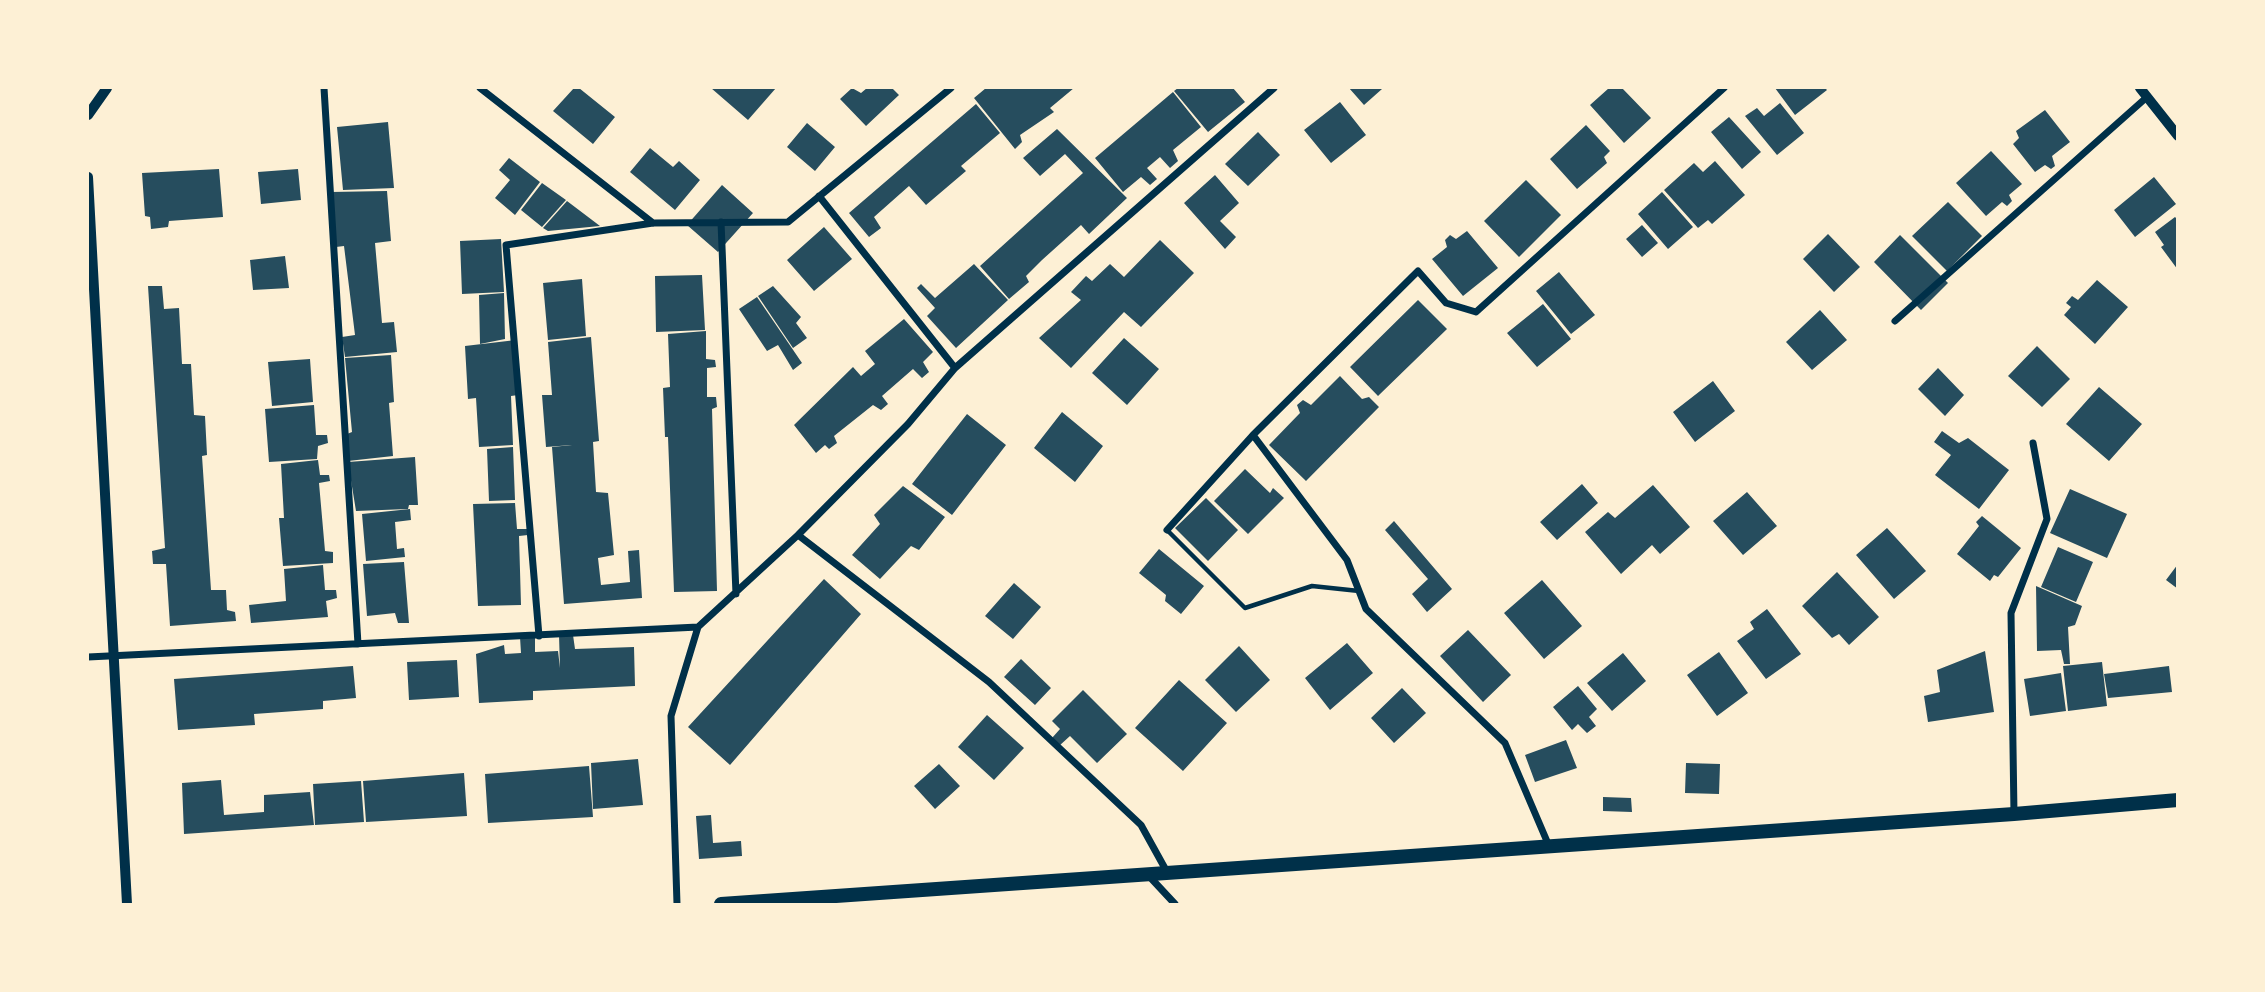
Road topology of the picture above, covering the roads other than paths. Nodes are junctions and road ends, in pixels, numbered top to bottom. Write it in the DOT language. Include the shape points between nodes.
graph roads {
  1 [pos="107,88"];
  2 [pos="324,88"];
  3 [pos="480,88"];
  4 [pos="951,88"];
  5 [pos="1274,88"];
  6 [pos="1724,88"];
  7 [pos="2143,92"];
  8 [pos="88,115"];
  9 [pos="2178,136"];
  10 [pos="88,177"];
  11 [pos="819,196"];
  12 [pos="721,222"];
  13 [pos="653,223"];
  14 [pos="91,291"];
  15 [pos="1895,321"];
  16 [pos="955,368"];
  17 [pos="1253,435"];
  18 [pos="2033,443"];
  19 [pos="1167,530"];
  20 [pos="798,535"];
  21 [pos="1359,591"];
  22 [pos="736,594"];
  23 [pos="698,626"];
  24 [pos="539,636"];
  25 [pos="358,644"];
  26 [pos="114,656"];
  27 [pos="88,657"];
  28 [pos="2178,800"];
  29 [pos="2014,814"];
  30 [pos="1549,846"];
  31 [pos="1168,872"];
  32 [pos="1147,874"];
  33 [pos="127,905"];
  34 [pos="677,905"];
  35 [pos="721,905"];
  36 [pos="1175,905"];
  1 -- 8 [label="street"];
  2 -- 25 [label="street"];
  3 -- 13 [label="street"];
  4 -- 11 [label="street"];
  5 -- 16 [label="street"];
  6 -- 17 [label="street" via="1476,312 1446,303 1418,271"];
  7 -- 9 [label="street"];
  7 -- 15 [label="street"];
  10 -- 14 [label="street"];
  11 -- 12 [label="street" via="788,222"];
  11 -- 16 [label="street"];
  12 -- 13 [label="street"];
  12 -- 22 [label="street"];
  13 -- 24 [label="street" via="506,245"];
  14 -- 26 [label="street"];
  16 -- 20 [label="street" via="908,425"];
  17 -- 19 [label="street"];
  17 -- 21 [label="street" via="1347,560"];
  18 -- 29 [label="street" via="2047,519 2011,613"];
  19 -- 21 [label="lane" via="1245,608 1312,586"];
  20 -- 22 [label="street"];
  20 -- 31 [label="street" via="989,682 1140,825"];
  21 -- 30 [label="street" via="1366,609 1505,743"];
  22 -- 23 [label="street"];
  23 -- 24 [label="street"];
  23 -- 34 [label="street" via="671,716"];
  24 -- 25 [label="street"];
  25 -- 26 [label="street"];
  26 -- 27 [label="street"];
  26 -- 33 [label="street"];
  28 -- 29 [label="main road"];
  29 -- 30 [label="main road"];
  30 -- 31 [label="main road"];
  31 -- 32 [label="main road"];
  32 -- 35 [label="main road"];
  32 -- 36 [label="street"];
}
